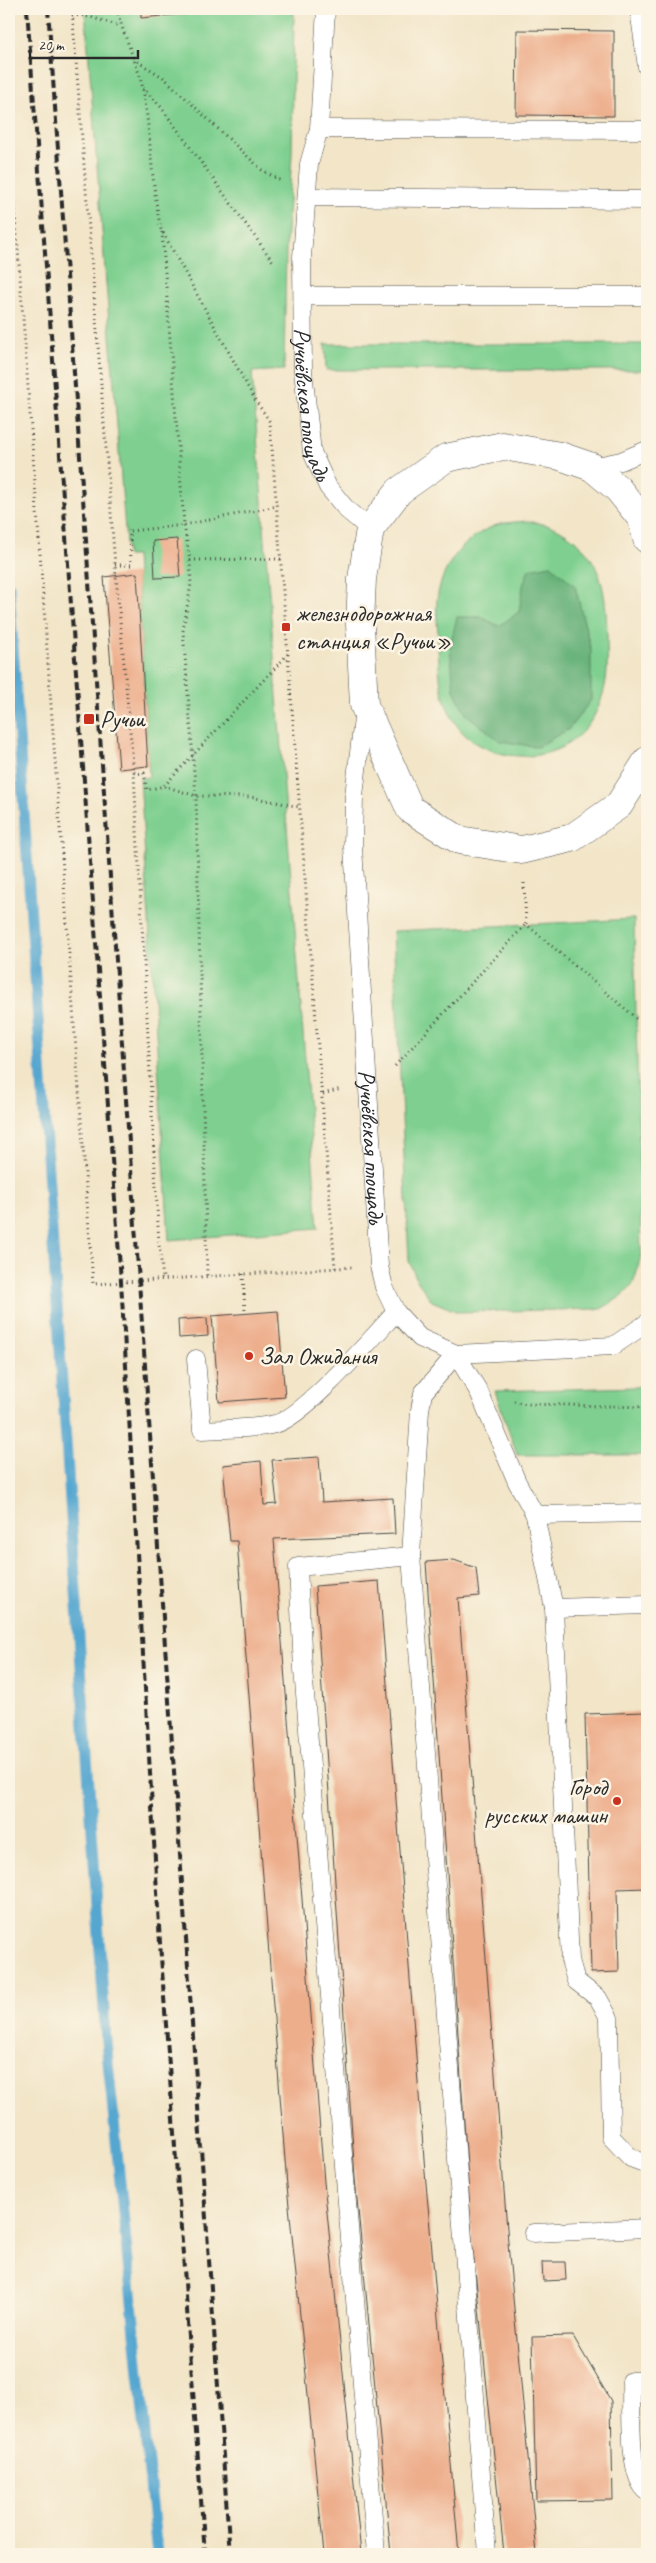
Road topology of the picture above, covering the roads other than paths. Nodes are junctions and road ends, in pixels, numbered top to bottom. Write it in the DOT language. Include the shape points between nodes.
graph roads {
  1 [pos="326,9"];
  2 [pos="639,9"];
  3 [pos="647,67"];
  4 [pos="319,129"];
  5 [pos="647,130"];
  6 [pos="307,197"];
  7 [pos="647,200"];
  8 [pos="303,296"];
  9 [pos="647,296"];
  10 [pos="647,450"];
  11 [pos="592,467"];
  12 [pos="370,529"];
  13 [pos="647,539"];
  14 [pos="364,706"];
  15 [pos="647,761"];
  16 [pos="396,1312"];
  17 [pos="647,1323"];
  18 [pos="456,1354"];
  19 [pos="196,1359"];
  20 [pos="647,1513"];
  21 [pos="535,1515"];
  22 [pos="411,1556"];
  23 [pos="647,1605"];
  24 [pos="554,1608"];
  25 [pos="647,2164"];
  26 [pos="647,2228"];
  27 [pos="533,2233"];
  28 [pos="647,2381"];
  29 [pos="647,2491"];
  30 [pos="376,2554"];
  31 [pos="487,2554"];
  1 -- 4 [label="lane, Ручьёвская площадь"];
  2 -- 3 [label="lane"];
  4 -- 5 [label="lane"];
  4 -- 6 [label="lane, Ручьёвская площадь" via="309,164"];
  6 -- 7 [label="lane"];
  6 -- 8 [label="lane, Ручьёвская площадь" via="302,257"];
  8 -- 9 [label="lane"];
  8 -- 12 [label="lane, Ручьёвская площадь" via="303,371 312,452 328,487 347,510"];
  10 -- 11 [label="lane" via="621,461"];
  11 -- 12 [label="street, Ручьёвская площадь" via="560,456 503,446 446,458 399,491"];
  11 -- 13 [label="street, Ручьёвская площадь" via="618,489 642,519"];
  12 -- 14 [label="street, Ручьёвская площадь" via="362,579 360,624"];
  14 -- 15 [label="street, Ручьёвская площадь" via="410,809 458,840 522,850 572,838 620,805"];
  14 -- 16 [label="lane, Ручьёвская площадь" via="354,796 353,847 380,1266 384,1287"];
  16 -- 18 [label="lane, Ручьёвская площадь" via="420,1338"];
  16 -- 19 [label="lane" via="352,1360 289,1418 275,1424 202,1430"];
  17 -- 18 [label="lane, Ручьёвская площадь" via="613,1346"];
  18 -- 21 [label="lane" via="479,1392 517,1482"];
  18 -- 22 [label="lane" via="423,1393"];
  20 -- 21 [label="lane"];
  21 -- 24 [label="lane"];
  22 -- 30 [label="lane" via="298,1567 303,1669"];
  22 -- 31 [label="lane"];
  23 -- 24 [label="lane"];
  24 -- 25 [label="lane" via="570,1960 576,1981 598,1998 609,2018 611,2137 631,2158"];
  26 -- 27 [label="lane"];
  28 -- 29 [label="lane" via="631,2381 635,2471 642,2488"];
}
